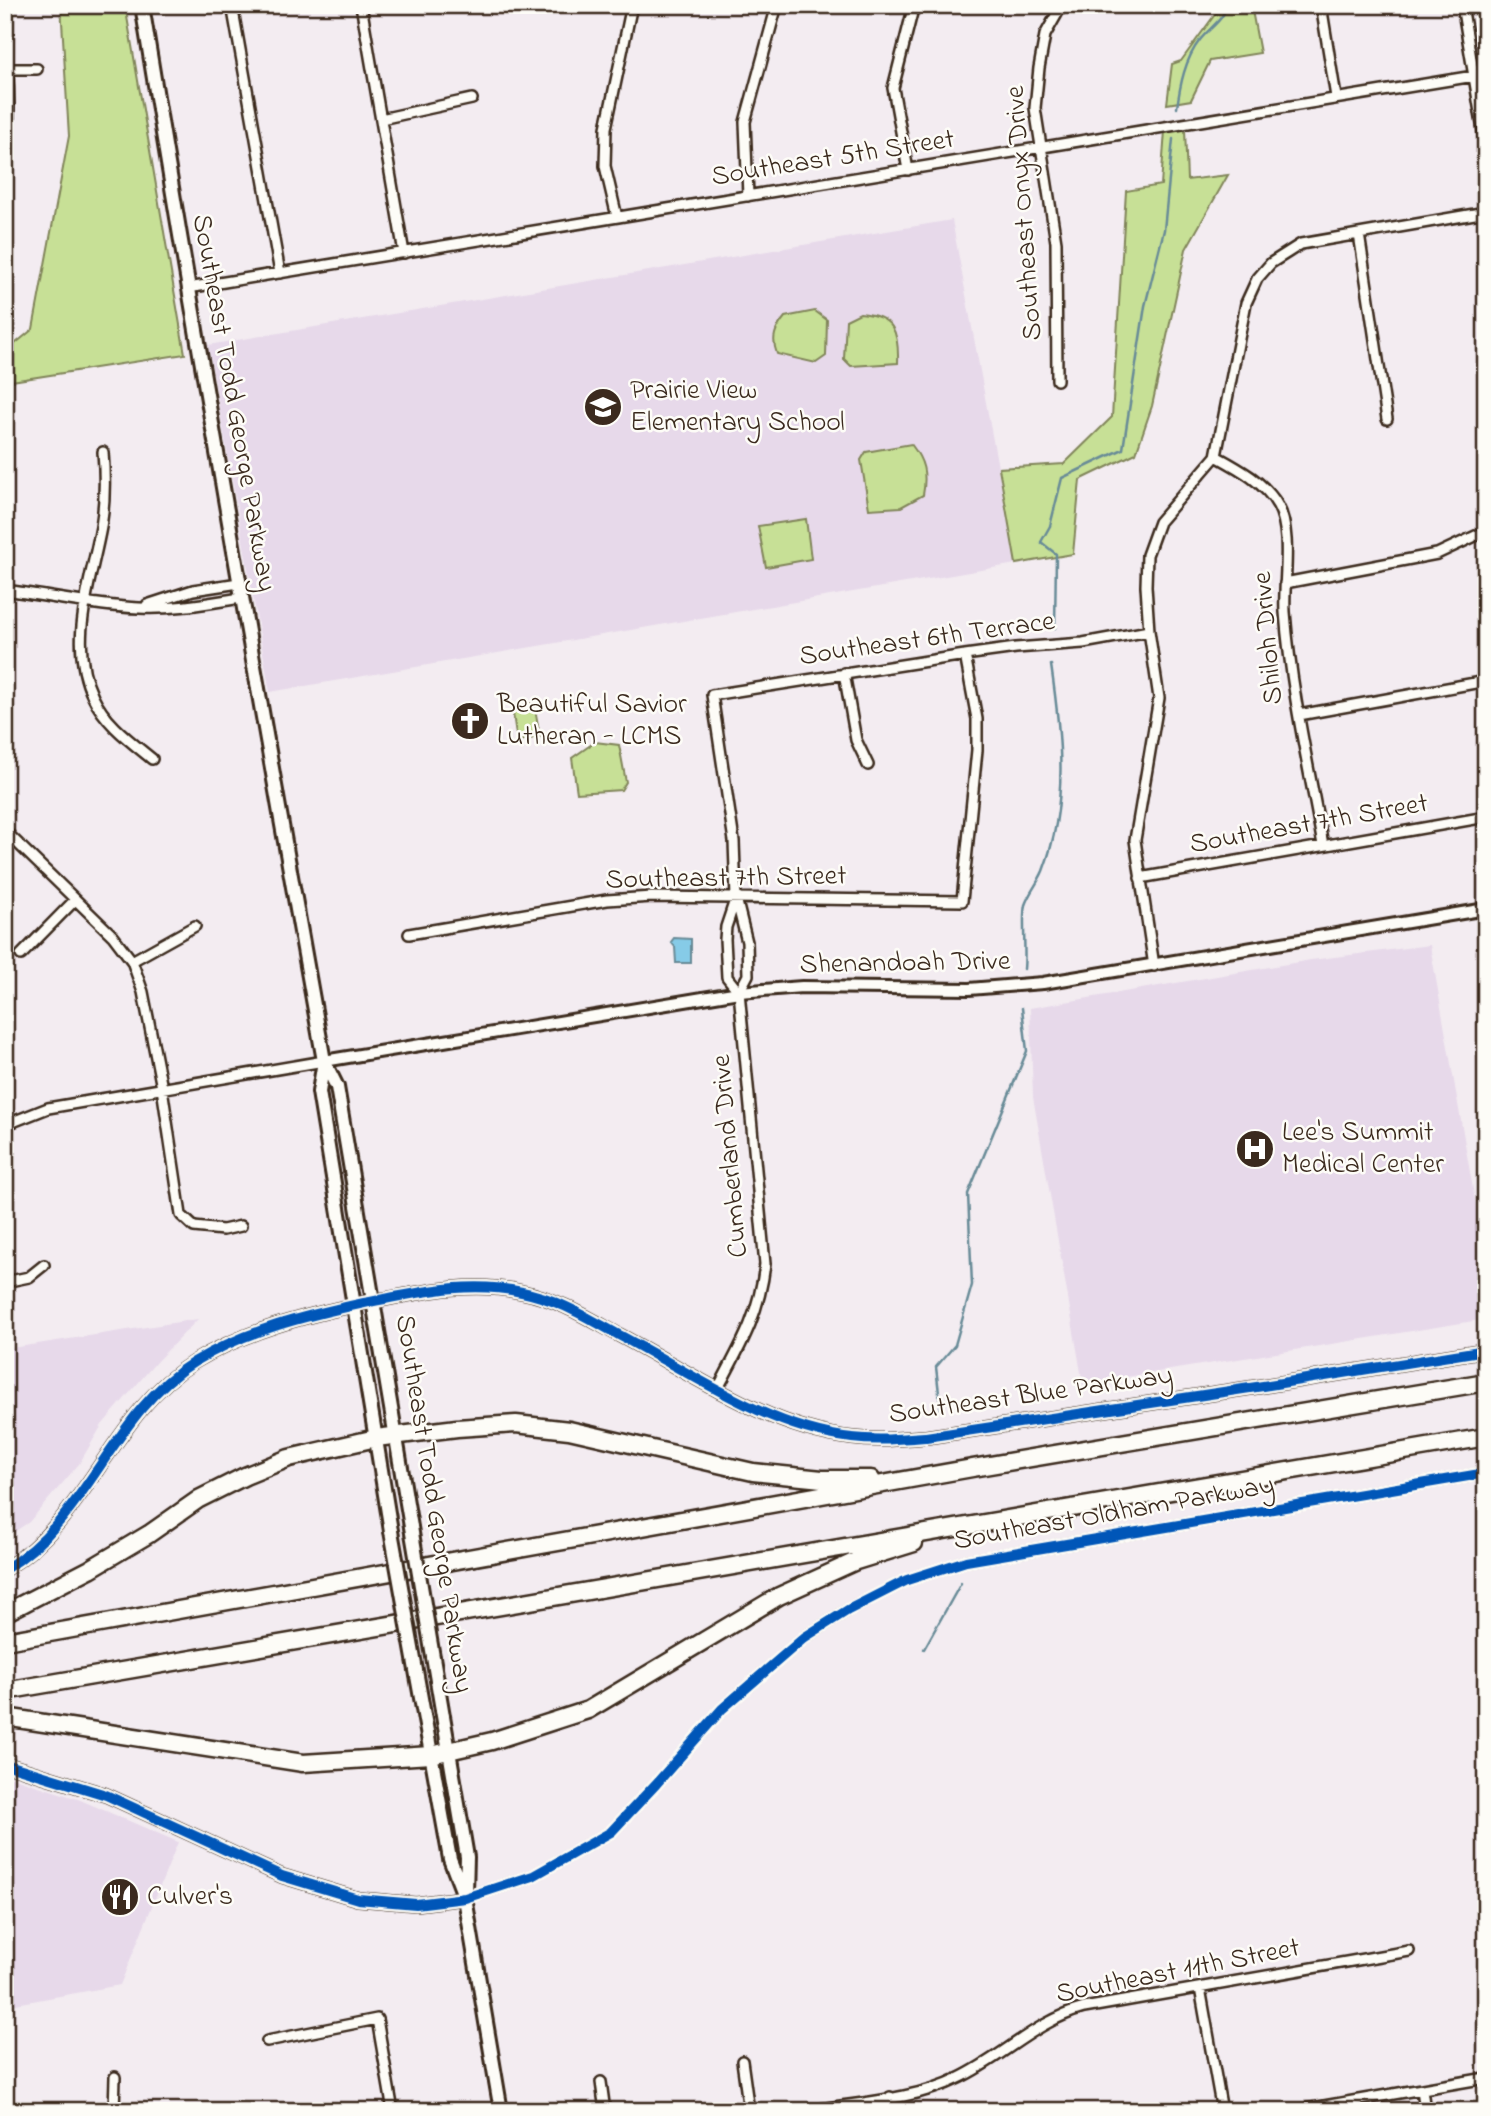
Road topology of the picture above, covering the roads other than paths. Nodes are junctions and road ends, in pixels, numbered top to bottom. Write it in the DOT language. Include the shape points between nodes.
graph roads {
  1 [pos="142,5"];
  2 [pos="232,5"];
  3 [pos="361,5"];
  4 [pos="632,5"];
  5 [pos="776,5"];
  6 [pos="914,5"];
  7 [pos="1062,5"];
  8 [pos="1321,5"];
  9 [pos="1462,5"];
  10 [pos="5,50"];
  11 [pos="7,69"];
  12 [pos="37,69"];
  13 [pos="1486,74"];
  14 [pos="1474,76"];
  15 [pos="1336,97"];
  16 [pos="472,99"];
  17 [pos="381,119"];
  18 [pos="1041,148"];
  19 [pos="1486,148"];
  20 [pos="5,153"];
  21 [pos="908,170"];
  22 [pos="748,196"];
  23 [pos="1486,212"];
  24 [pos="617,217"];
  25 [pos="1359,234"];
  26 [pos="404,253"];
  27 [pos="280,273"];
  28 [pos="188,288"];
  29 [pos="1057,380"];
  30 [pos="1387,419"];
  31 [pos="103,452"];
  32 [pos="1216,456"];
  33 [pos="1486,531"];
  34 [pos="239,583"];
  35 [pos="1285,583"];
  36 [pos="5,590"];
  37 [pos="242,598"];
  38 [pos="85,603"];
  39 [pos="139,608"];
  40 [pos="1149,631"];
  41 [pos="965,654"];
  42 [pos="844,673"];
  43 [pos="1486,681"];
  44 [pos="712,695"];
  45 [pos="1299,715"];
  46 [pos="152,759"];
  47 [pos="868,765"];
  48 [pos="1486,817"];
  49 [pos="5,831"];
  50 [pos="1322,845"];
  51 [pos="1140,878"];
  52 [pos="736,898"];
  53 [pos="75,900"];
  54 [pos="1486,909"];
  55 [pos="195,926"];
  56 [pos="410,934"];
  57 [pos="21,955"];
  58 [pos="132,961"];
  59 [pos="1154,966"];
  60 [pos="739,992"];
  61 [pos="324,1060"];
  62 [pos="162,1088"];
  63 [pos="5,1125"];
  64 [pos="241,1226"];
  65 [pos="44,1265"];
  66 [pos="5,1282"];
  67 [pos="374,1301"];
  68 [pos="355,1305"];
  69 [pos="1486,1350"];
  70 [pos="1486,1382"];
  71 [pos="717,1390"];
  72 [pos="396,1435"];
  73 [pos="1486,1437"];
  74 [pos="376,1438"];
  75 [pos="972,1468"];
  76 [pos="1486,1473"];
  77 [pos="975,1523"];
  78 [pos="5,1569"];
  79 [pos="5,1613"];
  80 [pos="5,1641"];
  81 [pos="5,1691"];
  82 [pos="5,1717"];
  83 [pos="450,1751"];
  84 [pos="430,1755"];
  85 [pos="5,1764"];
  86 [pos="465,1898"];
  87 [pos="1409,1951"];
  88 [pos="1200,1987"];
  89 [pos="267,2041"];
  90 [pos="742,2061"];
  91 [pos="115,2077"];
  92 [pos="1486,2078"];
  93 [pos="601,2082"];
  94 [pos="1422,2089"];
  95 [pos="890,2097"];
  96 [pos="114,2111"];
  97 [pos="393,2111"];
  98 [pos="501,2111"];
  99 [pos="605,2111"];
  100 [pos="749,2111"];
  101 [pos="807,2111"];
  102 [pos="892,2111"];
  103 [pos="1222,2111"];
  104 [pos="1295,2111"];
  105 [pos="1425,2111"];
  1 -- 28 [label="main road, Southeast Todd George Parkway"];
  2 -- 27 [label="street"];
  3 -- 17 [label="street"];
  4 -- 24 [label="street" via="606,128 605,166"];
  5 -- 22 [label="street" via="746,122"];
  6 -- 21 [label="street" via="893,88"];
  7 -- 18 [label="street, Southeast Onyx Drive" via="1045,35 1039,68 1035,108"];
  8 -- 15 [label="street"];
  9 -- 14 [label="street"];
  10 -- 11 [label="street"];
  11 -- 12 [label="street"];
  11 -- 20 [label="street"];
  13 -- 14 [label="street, Southeast 5th Street"];
  14 -- 15 [label="street, Southeast 5th Street"];
  14 -- 19 [label="street"];
  15 -- 18 [label="street, Southeast 5th Street"];
  16 -- 17 [label="street"];
  17 -- 26 [label="street"];
  18 -- 21 [label="street, Southeast 5th Street"];
  18 -- 29 [label="street, Southeast Onyx Drive" via="1056,242"];
  21 -- 22 [label="street, Southeast 5th Street"];
  22 -- 24 [label="street, Southeast 5th Street"];
  23 -- 25 [label="street"];
  24 -- 26 [label="street, Southeast 5th Street"];
  25 -- 30 [label="street"];
  25 -- 32 [label="street" via="1301,244 1271,263 1257,279 1246,303"];
  26 -- 27 [label="street, Southeast 5th Street"];
  27 -- 28 [label="street, Southeast 5th Street"];
  28 -- 34 [label="main road, Southeast Todd George Parkway"];
  31 -- 38 [label="street" via="102,524"];
  32 -- 35 [label="street, Shiloh Drive" via="1251,475 1278,506 1285,532"];
  32 -- 40 [label="street" via="1158,522 1147,555"];
  33 -- 35 [label="street" via="1437,554"];
  34 -- 37 [label="main road, Southeast Todd George Parkway"];
  34 -- 39 [label="street" via="192,590"];
  35 -- 45 [label="street, Shiloh Drive"];
  36 -- 38 [label="street"];
  37 -- 39 [label="street"];
  37 -- 61 [label="main road, Southeast Todd George Parkway"];
  38 -- 39 [label="street"];
  38 -- 46 [label="street" via="81,645 93,698 107,720"];
  40 -- 41 [label="street, Southeast 6th Terrace" via="1083,643"];
  40 -- 51 [label="street" via="1158,698 1135,840"];
  41 -- 42 [label="street, Southeast 6th Terrace"];
  41 -- 52 [label="street, Southeast 7th Street" via="977,750 962,901"];
  42 -- 44 [label="street, Southeast 6th Terrace"];
  42 -- 47 [label="street" via="856,740"];
  43 -- 45 [label="street"];
  44 -- 52 [label="street, Cumberland Drive" via="734,841"];
  45 -- 50 [label="street, Shiloh Drive"];
  48 -- 50 [label="street, Southeast 7th Street"];
  49 -- 53 [label="street"];
  50 -- 51 [label="street, Southeast 7th Street"];
  51 -- 59 [label="street"];
  52 -- 56 [label="street, Southeast 7th Street" via="607,900"];
  52 -- 60 [label="street, Cumberland Drive" via="747,942 748,975"];
  52 -- 60 [label="street, Cumberland Drive" via="725,939 727,976"];
  53 -- 57 [label="street"];
  53 -- 58 [label="street"];
  54 -- 59 [label="street, Shenandoah Drive"];
  55 -- 58 [label="street"];
  58 -- 62 [label="street" via="143,992"];
  59 -- 60 [label="street, Shenandoah Drive" via="969,989 802,987"];
  60 -- 61 [label="street, Shenandoah Drive"];
  60 -- 71 [label="street, Cumberland Drive" via="765,1264 751,1327"];
  61 -- 62 [label="street"];
  61 -- 67 [label="main road, Southeast Todd George Parkway" via="337,1087"];
  61 -- 68 [label="main road, Southeast Todd George Parkway" via="319,1092"];
  62 -- 63 [label="street" via="48,1108"];
  62 -- 64 [label="street" via="181,1215 194,1227 223,1230"];
  65 -- 66 [label="street" via="29,1277"];
  67 -- 68 [label="street, Southeast Blue Parkway"];
  67 -- 71 [label="street, Southeast Blue Parkway" via="454,1287 524,1292 562,1304"];
  67 -- 72 [label="main road, Southeast Todd George Parkway"];
  68 -- 74 [label="main road, Southeast Todd George Parkway"];
  68 -- 78 [label="street, Southeast Blue Parkway" via="260,1329 171,1378 151,1396 54,1528"];
  69 -- 71 [label="street, Southeast Blue Parkway" via="887,1440 810,1429"];
  70 -- 75 [label="highway"];
  72 -- 74 [label="highway"];
  72 -- 75 [label="highway" via="516,1424 569,1430 753,1472 822,1479 874,1479"];
  72 -- 83 [label="main road, Southeast Todd George Parkway, bridge"];
  73 -- 77 [label="highway"];
  74 -- 79 [label="highway" via="289,1458 245,1476 199,1499 90,1569"];
  74 -- 84 [label="main road, Southeast Todd George Parkway, bridge"];
  75 -- 80 [label="highway"];
  76 -- 86 [label="street, Southeast Oldham Parkway" via="966,1561 906,1580 805,1637 722,1709 611,1832 533,1876"];
  77 -- 81 [label="highway"];
  77 -- 83 [label="highway" via="963,1534 908,1544 814,1578 588,1710"];
  82 -- 84 [label="highway" via="303,1763"];
  83 -- 84 [label="highway"];
  83 -- 86 [label="main road, Southeast Todd George Parkway" via="467,1857"];
  84 -- 86 [label="main road, Southeast Todd George Parkway" via="450,1859"];
  85 -- 86 [label="street, Southeast Oldham Parkway" via="106,1795 282,1875 358,1899 416,1904"];
  86 -- 98 [label="main road"];
  87 -- 88 [label="street, Southeast 11th Street"];
  88 -- 95 [label="street, Southeast 11th Street" via="1068,2012 958,2079"];
  88 -- 103 [label="street"];
  89 -- 97 [label="street" via="377,2019"];
  90 -- 100 [label="street"];
  91 -- 96 [label="street"];
  92 -- 94 [label="street"];
  93 -- 99 [label="street"];
  94 -- 104 [label="street"];
  94 -- 105 [label="street"];
  95 -- 101 [label="street, Southeast 11th Street"];
  95 -- 102 [label="street"];
}
